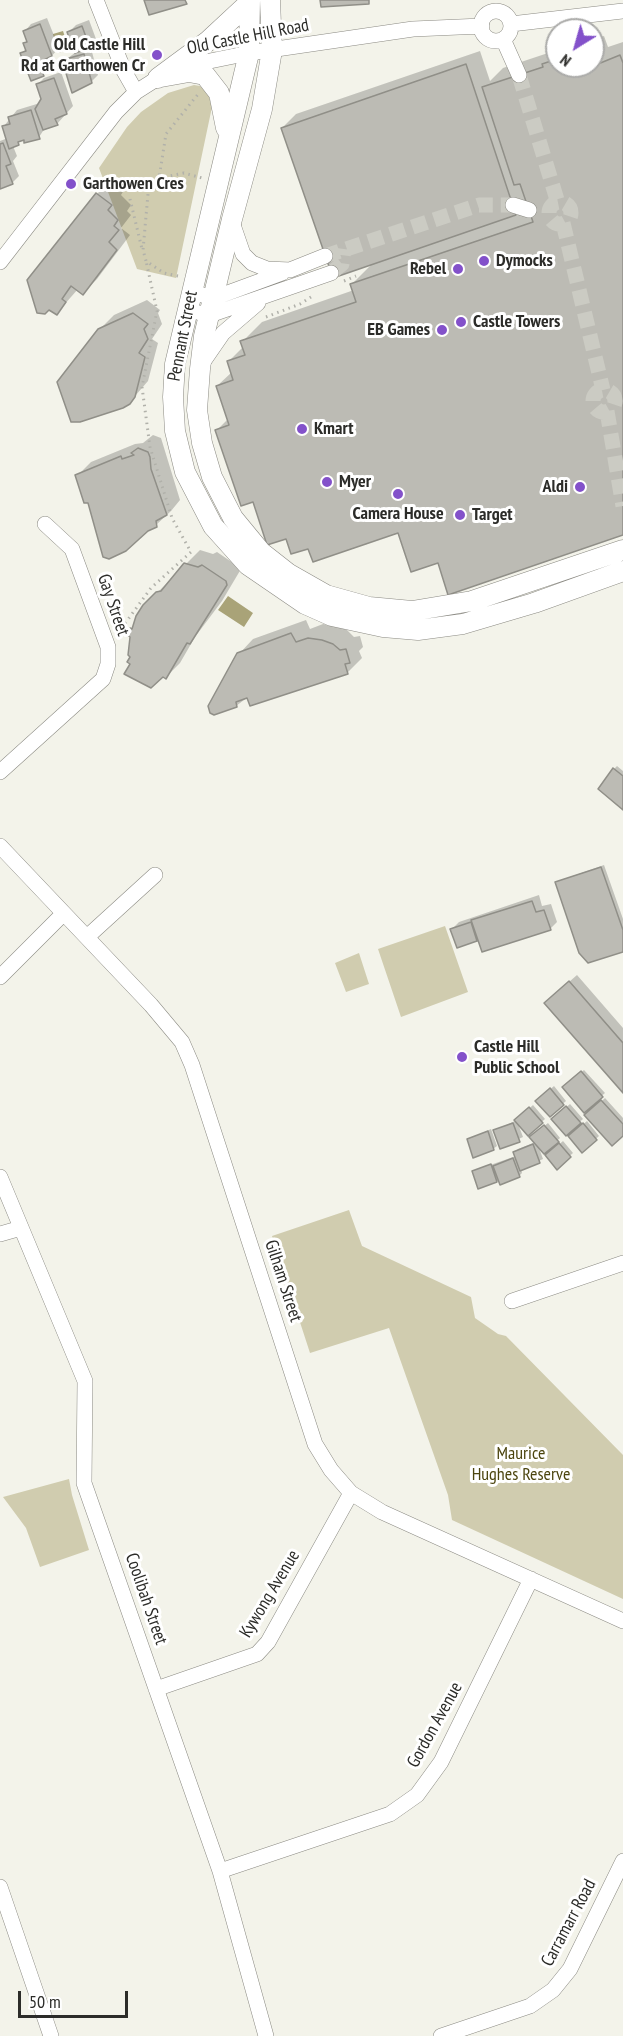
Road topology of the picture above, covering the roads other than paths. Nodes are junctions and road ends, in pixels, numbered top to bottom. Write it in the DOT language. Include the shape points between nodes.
graph roads {
  1 [pos="96,0"];
  2 [pos="270,0"];
  3 [pos="250,1"];
  4 [pos="623,11"];
  5 [pos="511,24"];
  6 [pos="482,26"];
  7 [pos="503,39"];
  8 [pos="272,50"];
  9 [pos="249,53"];
  10 [pos="519,75"];
  11 [pos="158,78"];
  12 [pos="136,92"];
  13 [pos="227,139"];
  14 [pos="513,205"];
  15 [pos="529,210"];
  16 [pos="232,219"];
  17 [pos="325,256"];
  18 [pos="0,262"];
  19 [pos="290,270"];
  20 [pos="333,278"];
  21 [pos="187,293"];
  22 [pos="272,293"];
  23 [pos="212,306"];
  24 [pos="200,369"];
  25 [pos="45,524"];
  26 [pos="623,550"];
  27 [pos="623,572"];
  28 [pos="0,772"];
  29 [pos="0,846"];
  30 [pos="155,875"];
  31 [pos="63,914"];
  32 [pos="87,937"];
  33 [pos="0,977"];
  34 [pos="0,1177"];
  35 [pos="21,1228"];
  36 [pos="0,1234"];
  37 [pos="623,1263"];
  38 [pos="512,1301"];
  39 [pos="351,1493"];
  40 [pos="531,1579"];
  41 [pos="623,1621"];
  42 [pos="156,1689"];
  43 [pos="623,1861"];
  44 [pos="220,1871"];
  45 [pos="0,1887"];
  46 [pos="51,2036"];
  47 [pos="266,2036"];
  48 [pos="441,2036"];
  1 -- 12 [label="street"];
  2 -- 8 [label="main road, Pennant Street"];
  3 -- 9 [label="main road, Pennant Street"];
  3 -- 11 [label="main road" via="224,28"];
  4 -- 5 [label="street"];
  5 -- 6 [label="street" via="503,13 493,12 485,17"];
  5 -- 7 [label="street"];
  6 -- 7 [label="street" via="490,40"];
  6 -- 8 [label="street, Old Castle Hill Road" via="413,29"];
  7 -- 10 [label="street"];
  8 -- 9 [label="street, Old Castle Hill Road"];
  8 -- 16 [label="main road, Pennant Street" via="262,109"];
  9 -- 11 [label="street, Old Castle Hill Road"];
  9 -- 13 [label="main road, Pennant Street"];
  11 -- 12 [label="street, Old Castle Hill Road"];
  11 -- 13 [label="main road" via="189,72 205,75 219,93"];
  12 -- 18 [label="street, Old Castle Hill Road" via="99,132"];
  13 -- 21 [label="main road, Pennant Street"];
  14 -- 15 [label="street"];
  16 -- 19 [label="street" via="237,242 252,263 267,269"];
  16 -- 23 [label="main road, Pennant Street"];
  17 -- 19 [label="street"];
  19 -- 23 [label="street"];
  20 -- 22 [label="street"];
  21 -- 23 [label="street"];
  21 -- 27 [label="main road, Pennant Street" via="173,397 175,431 185,472 201,506 227,544 248,565 305,604 332,616 418,630 463,624"];
  22 -- 23 [label="street"];
  22 -- 24 [label="street" via="223,333"];
  23 -- 24 [label="main road, Pennant Street"];
  24 -- 26 [label="main road, Pennant Street" via="197,410 202,443 212,477 233,518 261,552 289,574 327,595 369,607 412,611 445,608"];
  25 -- 28 [label="street, Gay Street" via="72,549 108,647 108,664 103,679"];
  29 -- 31 [label="street, Gilham Street"];
  30 -- 32 [label="street"];
  31 -- 32 [label="street, Gilham Street"];
  31 -- 33 [label="street"];
  32 -- 39 [label="street, Gilham Street" via="182,1042 315,1444"];
  34 -- 35 [label="street, Coolibah Street"];
  35 -- 36 [label="street"];
  35 -- 42 [label="street, Coolibah Street" via="85,1381 84,1483"];
  37 -- 38 [label="street"];
  39 -- 40 [label="street, Gilham Street" via="382,1512"];
  39 -- 42 [label="street, Kywong Avenue" via="268,1642 257,1654"];
  40 -- 41 [label="street, Gilham Street"];
  40 -- 44 [label="street, Gordon Avenue" via="441,1762 417,1795 390,1814"];
  42 -- 44 [label="street, Coolibah Street"];
  43 -- 48 [label="street, Carramarr Road" via="570,1969 553,1990 530,2006"];
  44 -- 47 [label="street, Coolibah Street"];
  45 -- 46 [label="street"];
}
